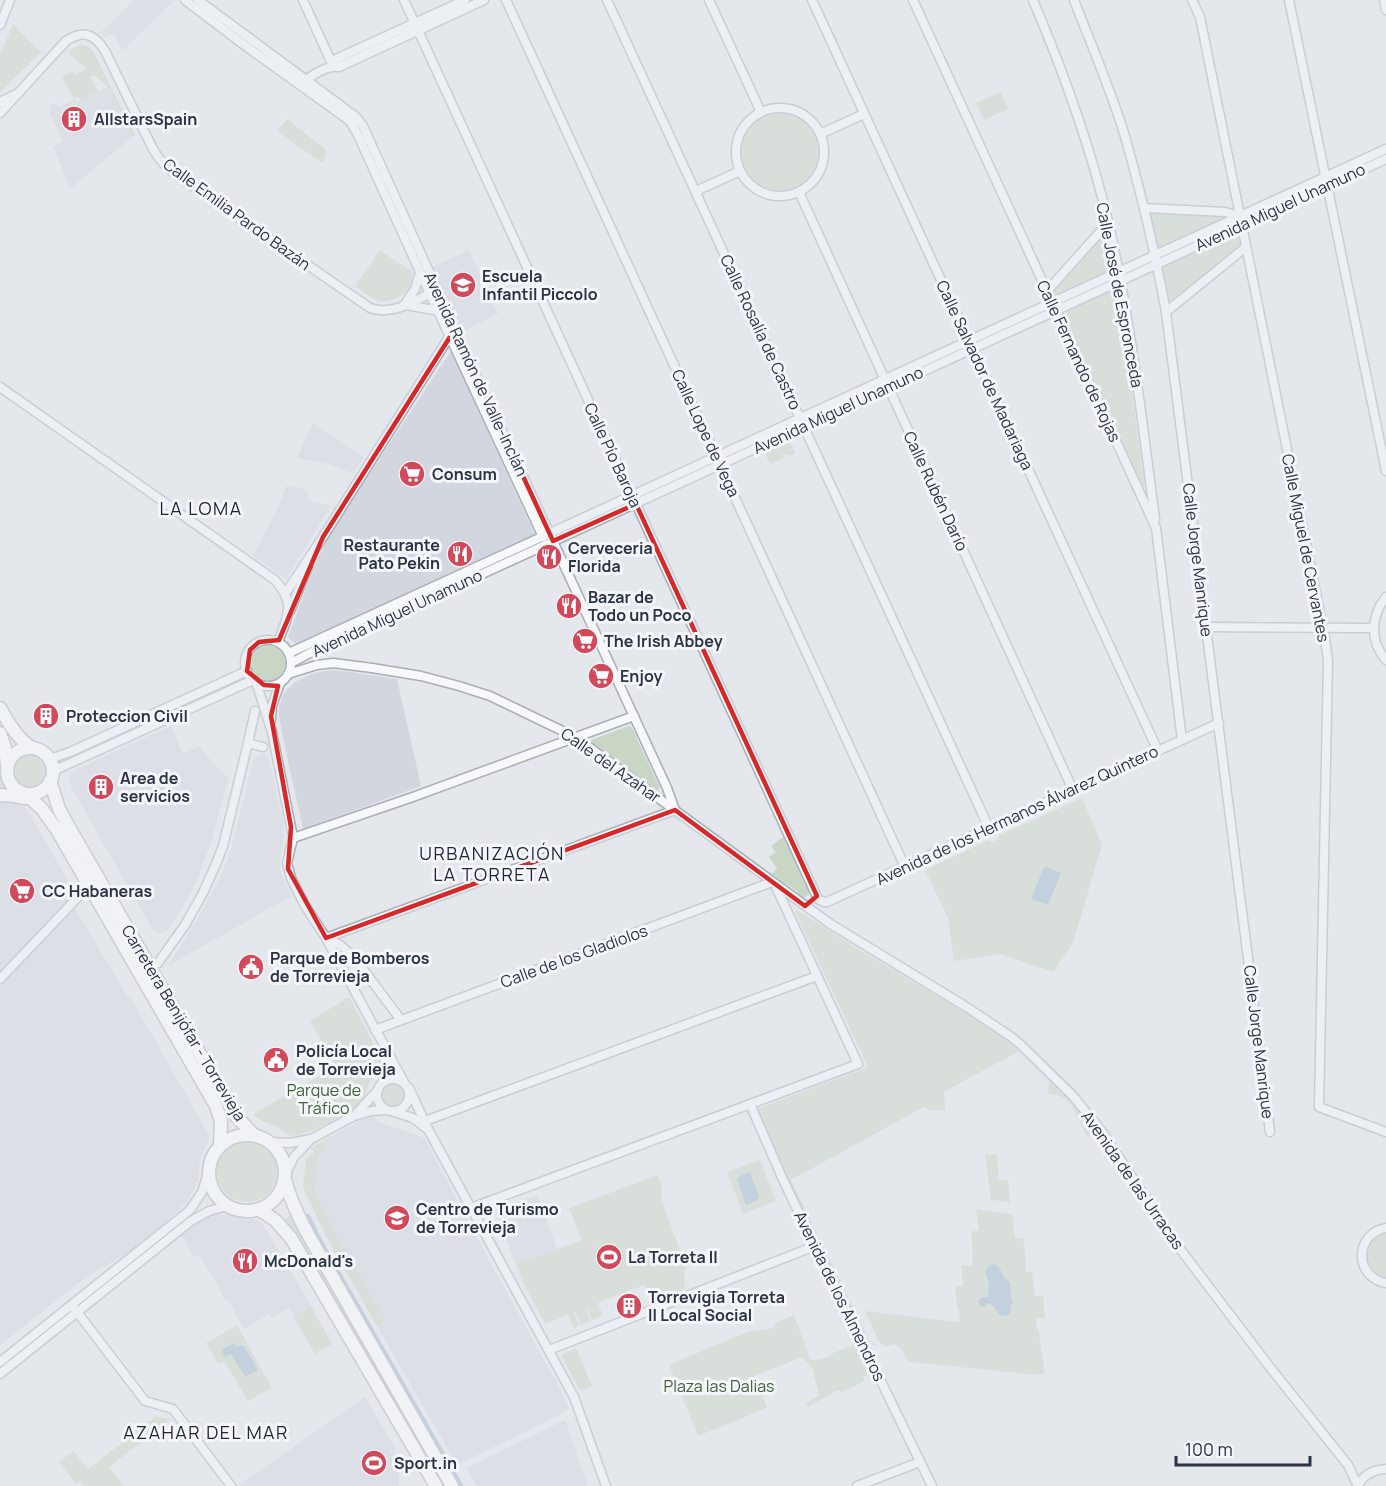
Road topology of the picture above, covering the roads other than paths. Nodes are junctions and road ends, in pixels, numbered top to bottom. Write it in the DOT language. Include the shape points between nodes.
graph roads {
  1 [pos="10,0"];
  2 [pos="185,0"];
  3 [pos="198,0"];
  4 [pos="303,0"];
  5 [pos="404,0"];
  6 [pos="465,0"];
  7 [pos="484,0"];
  8 [pos="506,0"];
  9 [pos="608,0"];
  10 [pos="709,0"];
  11 [pos="812,0"];
  12 [pos="913,0"];
  13 [pos="1033,0"];
  14 [pos="1074,0"];
  15 [pos="1192,0"];
  16 [pos="1289,0"];
  17 [pos="1384,0"];
  18 [pos="1386,10"];
  19 [pos="0,25"];
  20 [pos="416,27"];
  21 [pos="333,66"];
  22 [pos="304,83"];
  23 [pos="20,92"];
  24 [pos="13,99"];
  25 [pos="0,102"];
  26 [pos="0,107"];
  27 [pos="0,112"];
  28 [pos="761,112"];
  29 [pos="864,114"];
  30 [pos="820,134"];
  31 [pos="1386,149"];
  32 [pos="1386,159"];
  33 [pos="740,171"];
  34 [pos="1326,181"];
  35 [pos="696,191"];
  36 [pos="799,192"];
  37 [pos="1144,208"];
  38 [pos="1241,220"];
  39 [pos="1108,224"];
  40 [pos="1246,247"];
  41 [pos="1156,259"];
  42 [pos="420,273"];
  43 [pos="1120,276"];
  44 [pos="1047,291"];
  45 [pos="433,292"];
  46 [pos="405,305"];
  47 [pos="1054,306"];
  48 [pos="439,311"];
  49 [pos="1166,312"];
  50 [pos="453,333"];
  51 [pos="971,345"];
  52 [pos="886,384"];
  53 [pos="0,387"];
  54 [pos="802,422"];
  55 [pos="718,461"];
  56 [pos="1386,471"];
  57 [pos="634,500"];
  58 [pos="1156,528"];
  59 [pos="323,537"];
  60 [pos="549,538"];
  61 [pos="285,594"];
  62 [pos="1386,597"];
  63 [pos="288,615"];
  64 [pos="1207,627"];
  65 [pos="1323,628"];
  66 [pos="1373,628"];
  67 [pos="278,642"];
  68 [pos="290,658"];
  69 [pos="1386,660"];
  70 [pos="247,671"];
  71 [pos="288,674"];
  72 [pos="254,681"];
  73 [pos="280,683"];
  74 [pos="0,708"];
  75 [pos="255,711"];
  76 [pos="634,716"];
  77 [pos="1219,723"];
  78 [pos="272,732"];
  79 [pos="0,733"];
  80 [pos="575,737"];
  81 [pos="1182,740"];
  82 [pos="248,743"];
  83 [pos="263,747"];
  84 [pos="32,748"];
  85 [pos="1158,751"];
  86 [pos="5,770"];
  87 [pos="51,771"];
  88 [pos="1073,790"];
  89 [pos="4,791"];
  90 [pos="30,798"];
  91 [pos="675,810"];
  92 [pos="989,828"];
  93 [pos="292,838"];
  94 [pos="905,867"];
  95 [pos="773,883"];
  96 [pos="81,894"];
  97 [pos="817,896"];
  98 [pos="805,906"];
  99 [pos="326,938"];
  100 [pos="158,963"];
  101 [pos="818,976"];
  102 [pos="0,979"];
  103 [pos="401,1020"];
  104 [pos="375,1030"];
  105 [pos="382,1042"];
  106 [pos="383,1082"];
  107 [pos="407,1086"];
  108 [pos="377,1090"];
  109 [pos="750,1104"];
  110 [pos="388,1111"];
  111 [pos="354,1116"];
  112 [pos="425,1121"];
  113 [pos="429,1131"];
  114 [pos="1270,1132"];
  115 [pos="1386,1132"];
  116 [pos="254,1135"];
  117 [pos="311,1139"];
  118 [pos="270,1142"];
  119 [pos="220,1146"];
  120 [pos="208,1173"];
  121 [pos="285,1177"];
  122 [pos="227,1206"];
  123 [pos="471,1208"];
  124 [pos="258,1209"];
  125 [pos="1386,1228"];
  126 [pos="815,1246"];
  127 [pos="1386,1283"];
  128 [pos="75,1309"];
  129 [pos="549,1350"];
  130 [pos="0,1362"];
  131 [pos="0,1374"];
  132 [pos="920,1462"];
  133 [pos="1351,1469"];
  134 [pos="1386,1469"];
  135 [pos="1365,1476"];
  136 [pos="231,1486"];
  137 [pos="436,1486"];
  138 [pos="452,1486"];
  139 [pos="606,1486"];
  140 [pos="857,1486"];
  141 [pos="932,1486"];
  142 [pos="1358,1486"];
  1 -- 19 [label="street"];
  2 -- 22 [label="street, Avenida Ramón de Valle-Inclán"];
  3 -- 22 [label="street, Avenida Ramón de Valle-Inclán"];
  4 -- 21 [label="street"];
  5 -- 20 [label="street, Calle Pío Baroja"];
  6 -- 20 [label="street"];
  7 -- 20 [label="street"];
  8 -- 55 [label="street, Calle Lope de Vega"];
  9 -- 35 [label="street, Calle Rosalía de Castro"];
  10 -- 28 [label="street"];
  11 -- 29 [label="street, Calle Salvador de Madariaga"];
  12 -- 44 [label="street, Calle Fernando de Rojas"];
  13 -- 39 [label="street, Calle José de Espronceda" via="1078,117"];
  14 -- 37 [label="street, Calle Jorge Manrique" via="1120,122"];
  15 -- 38 [label="street, Calle Miguel de Cervantes" via="1200,17"];
  16 -- 34 [label="street"];
  17 -- 18 [label="street"];
  20 -- 21 [label="street" via="339,67"];
  20 -- 57 [label="street, Calle Pío Baroja"];
  21 -- 22 [label="street"];
  22 -- 42 [label="street, Avenida Ramón de Valle-Inclán" via="350,121"];
  22 -- 45 [label="street, Avenida Ramón de Valle-Inclán" via="356,117 363,126"];
  23 -- 24 [label="street"];
  23 -- 25 [label="street"];
  23 -- 46 [label="street, Calle Emilia Pardo Bazán" via="66,41 80,34 92,36 105,51 152,147 168,169 370,308 387,311"];
  24 -- 26 [label="street"];
  24 -- 27 [label="street"];
  28 -- 30 [label="street" via="790,109 808,118"];
  28 -- 33 [label="street" via="738,137 735,154"];
  29 -- 30 [label="street"];
  29 -- 51 [label="street, Calle Salvador de Madariaga"];
  30 -- 36 [label="street" via="823,163 814,180"];
  31 -- 34 [label="street, Avenida Miguel Unamuno"];
  32 -- 34 [label="street, Avenida Miguel Unamuno"];
  33 -- 35 [label="street"];
  33 -- 36 [label="street" via="752,186 769,195"];
  34 -- 38 [label="street, Avenida Miguel Unamuno"];
  34 -- 56 [label="street"];
  35 -- 54 [label="street, Calle Rosalía de Castro"];
  36 -- 52 [label="street, Calle Rubén Darío"];
  37 -- 38 [label="street, Avenida Miguel Unamuno" via="1225,212"];
  37 -- 41 [label="street, Calle Jorge Manrique"];
  38 -- 40 [label="street, Calle Miguel de Cervantes"];
  38 -- 41 [label="street, Avenida Miguel Unamuno"];
  39 -- 43 [label="street, Calle José de Espronceda"];
  39 -- 44 [label="street"];
  40 -- 49 [label="street, Avenida Miguel Unamuno"];
  40 -- 65 [label="street, Calle Miguel de Cervantes"];
  41 -- 43 [label="street, Avenida Miguel Unamuno"];
  41 -- 49 [label="street, Calle Jorge Manrique"];
  42 -- 45 [label="street, Avenida Ramón de Valle-Inclán"];
  42 -- 46 [label="street"];
  43 -- 47 [label="street, Avenida Miguel Unamuno"];
  43 -- 58 [label="street, Calle José de Espronceda"];
  44 -- 47 [label="street, Calle Fernando de Rojas"];
  45 -- 46 [label="street, Calle Emilia Pardo Bazán"];
  45 -- 48 [label="street, Avenida Ramón de Valle-Inclán"];
  45 -- 50 [label="street, Avenida Ramón de Valle-Inclán"];
  46 -- 48 [label="street"];
  47 -- 51 [label="street, Avenida Miguel Unamuno"];
  47 -- 58 [label="street, Calle Fernando de Rojas"];
  48 -- 50 [label="street, Avenida Ramón de Valle-Inclán"];
  49 -- 64 [label="street, Calle Jorge Manrique"];
  50 -- 59 [label="street"];
  50 -- 60 [label="street, Avenida Ramón de Valle-Inclán"];
  51 -- 52 [label="street, Avenida Miguel Unamuno"];
  51 -- 85 [label="street, Calle Salvador de Madariaga"];
  52 -- 54 [label="street, Avenida Miguel Unamuno"];
  52 -- 88 [label="street, Calle Rubén Darío"];
  53 -- 61 [label="street" via="274,580"];
  54 -- 55 [label="street, Avenida Miguel Unamuno"];
  54 -- 92 [label="street, Calle Rosalía de Castro"];
  55 -- 57 [label="street, Avenida Miguel Unamuno"];
  55 -- 94 [label="street, Calle Lope de Vega"];
  57 -- 60 [label="street, Avenida Miguel Unamuno"];
  57 -- 97 [label="street, Calle Pío Baroja"];
  58 -- 81 [label="street, Calle Fernando de Rojas"];
  59 -- 61 [label="street"];
  59 -- 63 [label="street"];
  60 -- 68 [label="street, Avenida Miguel Unamuno"];
  60 -- 76 [label="street, Avenida Ramón de Valle-Inclán"];
  61 -- 63 [label="street"];
  62 -- 66 [label="street" via="1376,612"];
  63 -- 67 [label="street"];
  64 -- 65 [label="street"];
  64 -- 77 [label="street, Calle Jorge Manrique"];
  65 -- 66 [label="street"];
  65 -- 115 [label="street, Calle Miguel de Cervantes" via="1328,661 1319,1107"];
  66 -- 69 [label="street" via="1374,640"];
  67 -- 68 [label="street"];
  67 -- 70 [label="street" via="265,640 254,645 245,662"];
  68 -- 71 [label="street"];
  70 -- 72 [label="street"];
  70 -- 87 [label="street" via="70,752"];
  71 -- 73 [label="street"];
  71 -- 80 [label="street, Calle del Azahar" via="333,663 421,676 490,696"];
  72 -- 73 [label="street" via="264,686"];
  72 -- 78 [label="street"];
  72 -- 87 [label="street"];
  73 -- 78 [label="street" via="271,711"];
  74 -- 84 [label="main road" via="16,734"];
  75 -- 82 [label="street"];
  76 -- 80 [label="street"];
  76 -- 91 [label="street, Avenida Ramón de Valle-Inclán"];
  77 -- 81 [label="street, Avenida de los Hermanos Álvarez Quintero"];
  77 -- 114 [label="street, Calle Jorge Manrique"];
  78 -- 93 [label="street"];
  79 -- 86 [label="main road"];
  80 -- 91 [label="street, Calle del Azahar"];
  80 -- 93 [label="street"];
  81 -- 85 [label="street, Avenida de los Hermanos Álvarez Quintero"];
  82 -- 83 [label="street"];
  82 -- 100 [label="street" via="216,864 185,925"];
  84 -- 86 [label="main road" via="14,753"];
  84 -- 87 [label="main road" via="42,751"];
  85 -- 88 [label="street, Avenida de los Hermanos Álvarez Quintero"];
  86 -- 89 [label="main road"];
  87 -- 90 [label="main road" via="46,787"];
  87 -- 116 [label="main road, Carretera Benijófar - Torrevieja" via="59,810 236,1116"];
  88 -- 92 [label="street, Avenida de los Hermanos Álvarez Quintero"];
  89 -- 90 [label="main road, Carretera Benijófar - Torrevieja" via="16,789"];
  90 -- 119 [label="main road, Carretera Benijófar - Torrevieja" via="57,830 215,1104 221,1122"];
  91 -- 95 [label="street, Calle del Azahar"];
  91 -- 99 [label="street"];
  92 -- 94 [label="street, Avenida de los Hermanos Álvarez Quintero"];
  93 -- 99 [label="street" via="288,869"];
  94 -- 97 [label="street, Avenida de los Hermanos Álvarez Quintero" via="827,902"];
  95 -- 98 [label="street, Avenida de las Urracas"];
  95 -- 101 [label="street"];
  95 -- 103 [label="street, Calle de los Gladiolos"];
  96 -- 102 [label="street"];
  97 -- 98 [label="street"];
  98 -- 133 [label="street, Avenida de las Urracas" via="1004,1031 1073,1096 1107,1138 1177,1245"];
  99 -- 103 [label="street" via="353,956"];
  99 -- 104 [label="street"];
  101 -- 109 [label="street" via="858,1064"];
  101 -- 112 [label="street"];
  103 -- 104 [label="street, Calle de los Gladiolos"];
  104 -- 105 [label="street"];
  105 -- 106 [label="street" via="387,1069"];
  105 -- 107 [label="street"];
  106 -- 107 [label="street" via="392,1078"];
  106 -- 108 [label="street"];
  107 -- 110 [label="street" via="408,1103 400,1110"];
  107 -- 112 [label="street"];
  108 -- 110 [label="street" via="379,1104"];
  108 -- 111 [label="street"];
  109 -- 123 [label="street"];
  109 -- 126 [label="street, Avenida de los Almendros"];
  110 -- 111 [label="street"];
  110 -- 113 [label="street" via="413,1118"];
  111 -- 117 [label="street"];
  112 -- 113 [label="street"];
  113 -- 123 [label="street"];
  116 -- 118 [label="main road"];
  116 -- 119 [label="main road" via="239,1135"];
  117 -- 118 [label="street"];
  117 -- 121 [label="street" via="294,1157"];
  118 -- 121 [label="main road" via="284,1161"];
  119 -- 120 [label="main road" via="213,1154"];
  120 -- 122 [label="main road" via="216,1195"];
  120 -- 128 [label="street" via="190,1210"];
  121 -- 124 [label="main road" via="273,1201"];
  121 -- 138 [label="main road" via="289,1196 309,1236"];
  122 -- 124 [label="main road"];
  122 -- 128 [label="street" via="191,1221"];
  123 -- 129 [label="street"];
  124 -- 137 [label="main road" via="282,1226 294,1244"];
  125 -- 127 [label="street" via="1367,1239 1361,1255 1372,1278"];
  126 -- 129 [label="street"];
  126 -- 132 [label="street, Avenida de los Almendros"];
  128 -- 130 [label="street"];
  128 -- 131 [label="street"];
  128 -- 136 [label="street" via="145,1401 173,1409"];
  129 -- 139 [label="street" via="574,1397"];
  132 -- 140 [label="street"];
  132 -- 141 [label="street, Avenida de los Almendros"];
  133 -- 135 [label="street, Avenida de las Urracas"];
  133 -- 142 [label="street, Avenida de las Urracas"];
  134 -- 135 [label="street"];
  135 -- 142 [label="street"];
}
